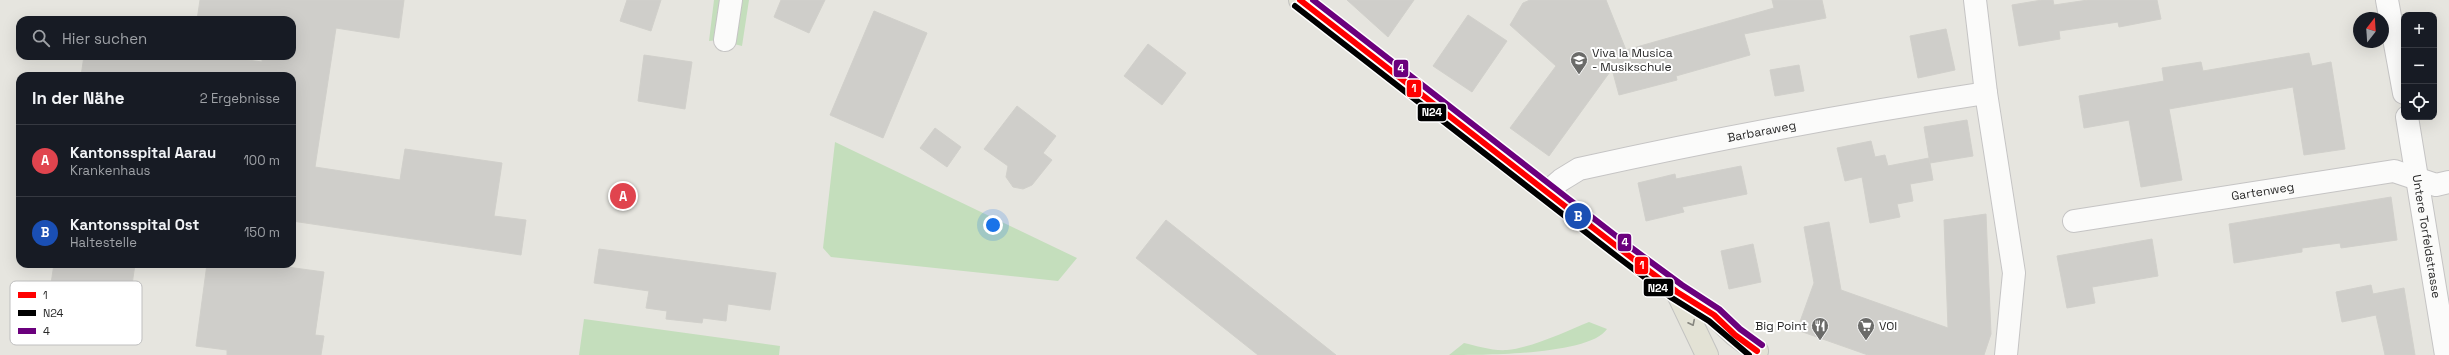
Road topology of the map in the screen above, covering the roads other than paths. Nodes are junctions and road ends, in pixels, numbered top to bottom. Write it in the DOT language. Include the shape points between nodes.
graph roads {
  1 [pos="731,0"];
  2 [pos="1300,0"];
  3 [pos="1975,0"];
  4 [pos="2387,0"];
  5 [pos="725,40"];
  6 [pos="2402,84"];
  7 [pos="1986,93"];
  8 [pos="2408,120"];
  9 [pos="2417,177"];
  10 [pos="2449,182"];
  11 [pos="1547,192"];
  12 [pos="2074,221"];
  13 [pos="1676,292"];
  14 [pos="1763,353"];
  15 [pos="1707,355"];
  16 [pos="1732,355"];
  17 [pos="2006,355"];
  18 [pos="2446,355"];
  1 -- 5 [label="street"];
  2 -- 11 [label="main road"];
  3 -- 7 [label="street"];
  4 -- 6 [label="street"];
  7 -- 11 [label="street, Barbaraweg" via="1722,138 1579,169"];
  7 -- 17 [label="street" via="2014,273"];
  8 -- 9 [label="street, Untere Torfeldstrasse"];
  9 -- 10 [label="street, Gartenweg" via="2436,185"];
  9 -- 12 [label="street, Gartenweg" via="2394,171"];
  9 -- 18 [label="street, Untere Torfeldstrasse"];
  11 -- 13 [label="main road"];
  13 -- 14 [label="main road" via="1714,315 1735,335"];
  13 -- 15 [label="main road, one-way"];
  14 -- 16 [label="main road" via="1744,351"];
}
